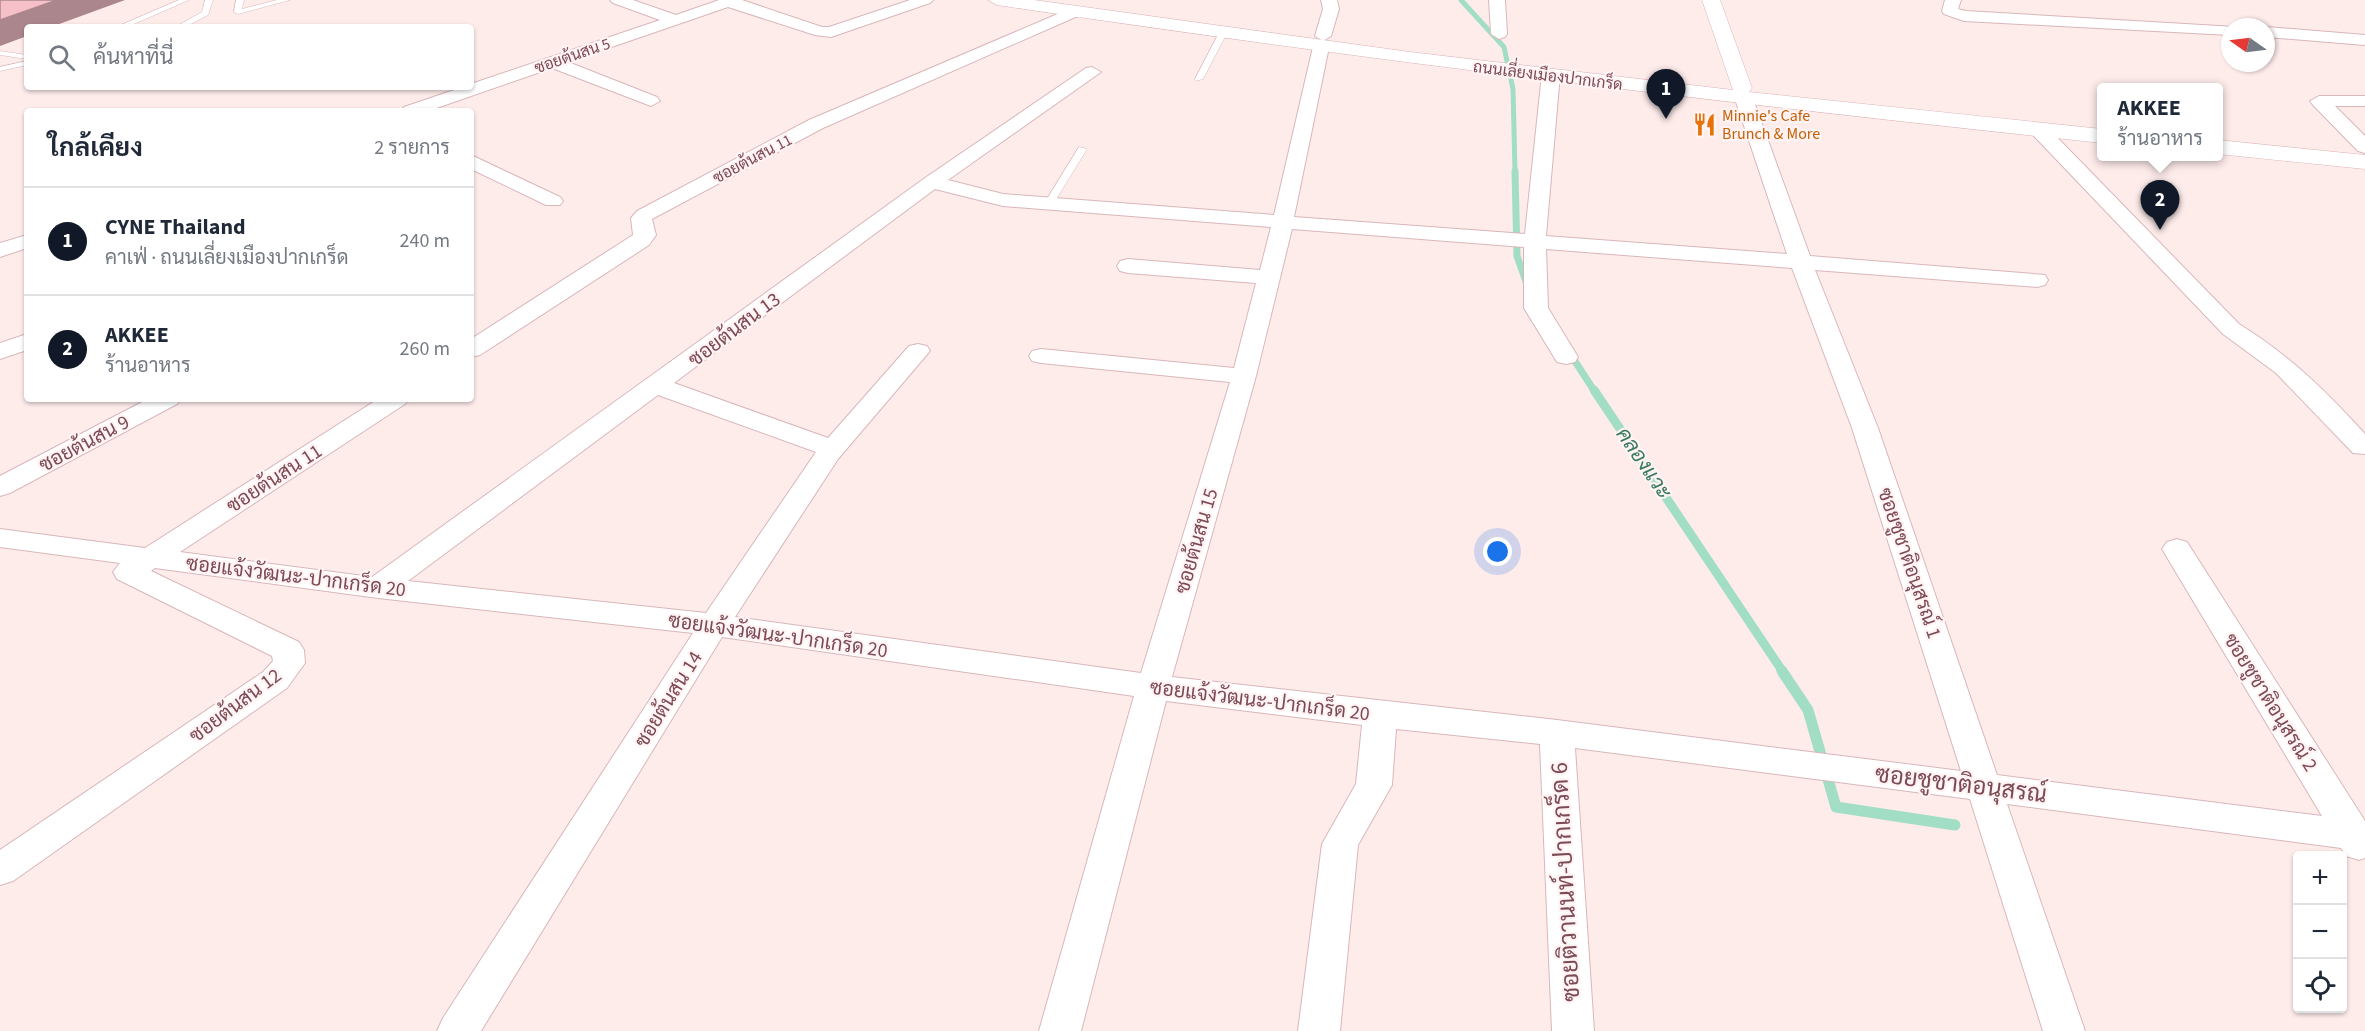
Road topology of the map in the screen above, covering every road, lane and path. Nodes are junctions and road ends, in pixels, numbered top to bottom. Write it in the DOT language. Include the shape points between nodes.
graph roads {
  1 [pos="185,0"];
  2 [pos="210,0"];
  3 [pos="240,0"];
  4 [pos="285,0"];
  5 [pos="618,0"];
  6 [pos="925,0"];
  7 [pos="997,0"];
  8 [pos="1329,0"];
  9 [pos="1497,0"];
  10 [pos="1711,0"];
  11 [pos="1953,0"];
  12 [pos="731,1"];
  13 [pos="1075,6"];
  14 [pos="676,20"];
  15 [pos="127,24"];
  16 [pos="185,24"];
  17 [pos="2221,30"];
  18 [pos="1223,33"];
  19 [pos="2275,33"];
  20 [pos="1499,34"];
  21 [pos="2365,40"];
  22 [pos="1322,42"];
  23 [pos="0,53"];
  24 [pos="24,57"];
  25 [pos="552,62"];
  26 [pos="24,64"];
  27 [pos="0,69"];
  28 [pos="1548,71"];
  29 [pos="1092,72"];
  30 [pos="1199,79"];
  31 [pos="474,89"];
  32 [pos="471,90"];
  33 [pos="1743,93"];
  34 [pos="651,101"];
  35 [pos="2365,101"];
  36 [pos="419,108"];
  37 [pos="2097,123"];
  38 [pos="2039,130"];
  39 [pos="2223,134"];
  40 [pos="2097,136"];
  41 [pos="2223,148"];
  42 [pos="2365,148"];
  43 [pos="1082,149"];
  44 [pos="474,162"];
  45 [pos="2365,162"];
  46 [pos="932,182"];
  47 [pos="553,201"];
  48 [pos="1049,204"];
  49 [pos="1283,221"];
  50 [pos="1531,241"];
  51 [pos="24,242"];
  52 [pos="0,250"];
  53 [pos="1801,262"];
  54 [pos="1128,266"];
  55 [pos="1269,277"];
  56 [pos="2037,280"];
  57 [pos="24,342"];
  58 [pos="474,348"];
  59 [pos="918,351"];
  60 [pos="0,352"];
  61 [pos="1041,356"];
  62 [pos="1566,357"];
  63 [pos="1244,376"];
  64 [pos="658,386"];
  65 [pos="162,402"];
  66 [pos="391,402"];
  67 [pos="2362,447"];
  68 [pos="833,448"];
  69 [pos="0,487"];
  70 [pos="0,538"];
  71 [pos="2177,549"];
  72 [pos="152,557"];
  73 [pos="378,588"];
  74 [pos="714,625"];
  75 [pos="1154,687"];
  76 [pos="1380,715"];
  77 [pos="1557,733"];
  78 [pos="1985,787"];
  79 [pos="2361,842"];
  80 [pos="0,870"];
  81 [pos="458,1031"];
  82 [pos="1060,1031"];
  83 [pos="1319,1031"];
  84 [pos="1573,1031"];
  85 [pos="2064,1031"];
  1 -- 15 [label="lane"];
  2 -- 16 [label="lane" via="205,13"];
  3 -- 4 [label="lane" via="238,12"];
  5 -- 14 [label="street"];
  6 -- 12 [label="street" via="831,32"];
  7 -- 13 [label="main road, ถนนเลี่ยงเมืองปากเกร็ด"];
  8 -- 22 [label="street, ซอยต้นสน 15" via="1331,9"];
  9 -- 20 [label="street"];
  10 -- 33 [label="main road"];
  11 -- 17 [label="street" via="1950,11 1964,16"];
  12 -- 14 [label="street, ซอยต้นสน 5"];
  13 -- 18 [label="main road, ถนนเลี่ยงเมืองปากเกร็ด"];
  13 -- 22 [label="main road, ถนนเลี่ยงเมืองปากเกร็ด"];
  13 -- 58 [label="street, ซอยต้นสน 11" via="816,124 644,215 641,218 645,235 641,240"];
  14 -- 25 [label="street, ซอยต้นสน 5"];
  18 -- 22 [label="main road, ถนนเลี่ยงเมืองปากเกร็ด"];
  18 -- 30 [label="lane"];
  19 -- 21 [label="street"];
  22 -- 28 [label="main road, ถนนเลี่ยงเมืองปากเกร็ด"];
  22 -- 49 [label="street, ซอยต้นสน 15"];
  23 -- 24 [label="lane"];
  25 -- 31 [label="street, ซอยต้นสน 5"];
  25 -- 34 [label="street"];
  26 -- 27 [label="lane"];
  28 -- 33 [label="main road, ถนนเลี่ยงเมืองปากเกร็ด"];
  28 -- 50 [label="street"];
  29 -- 46 [label="street, ซอยต้นสน 13"];
  32 -- 36 [label="street, ซอยต้นสน 5"];
  33 -- 37 [label="main road, ถนนเลี่ยงเมืองปากเกร็ด"];
  33 -- 38 [label="main road, ถนนเลี่ยงเมืองปากเกร็ด"];
  33 -- 53 [label="street, ซอยชูชาติอนุสรณ์ 1"];
  35 -- 42 [label="street" via="2319,101"];
  38 -- 40 [label="main road, ถนนเลี่ยงเมืองปากเกร็ด"];
  38 -- 67 [label="street" via="2230,328 2266,350 2320,400"];
  39 -- 42 [label="main road"];
  41 -- 45 [label="main road"];
  43 -- 48 [label="lane"];
  44 -- 47 [label="street"];
  46 -- 48 [label="street" via="1003,200"];
  46 -- 64 [label="street, ซอยต้นสน 13"];
  48 -- 49 [label="street"];
  49 -- 50 [label="street"];
  49 -- 55 [label="street, ซอยต้นสน 15"];
  50 -- 53 [label="street"];
  50 -- 62 [label="street" via="1537,301"];
  51 -- 52 [label="street"];
  53 -- 56 [label="street"];
  53 -- 78 [label="street, ซอยชูชาติอนุสรณ์ 1" via="1865,428"];
  54 -- 55 [label="street"];
  55 -- 63 [label="street, ซอยต้นสน 15"];
  57 -- 60 [label="street"];
  59 -- 68 [label="street, ซอยต้นสน 14"];
  61 -- 63 [label="street"];
  63 -- 75 [label="street, ซอยต้นสน 15"];
  64 -- 68 [label="street"];
  64 -- 73 [label="street, ซอยต้นสน 13"];
  65 -- 69 [label="street, ซอยต้นสน 9"];
  66 -- 72 [label="street, ซอยต้นสน 11"];
  68 -- 74 [label="street, ซอยต้นสน 14"];
  70 -- 72 [label="street, ซอยแจ้งวัฒนะ-ปากเกร็ด 20"];
  71 -- 79 [label="street, ซอยชูชาติอนุสรณ์ 2"];
  72 -- 73 [label="street, ซอยแจ้งวัฒนะ-ปากเกร็ด 20"];
  72 -- 80 [label="street, ซอยต้นสน 12" via="128,572 288,650 289,663 275,680"];
  73 -- 74 [label="street, ซอยแจ้งวัฒนะ-ปากเกร็ด 20"];
  74 -- 75 [label="street, ซอยแจ้งวัฒนะ-ปากเกร็ด 20"];
  74 -- 81 [label="street, ซอยต้นสน 14"];
  75 -- 76 [label="street, ซอยแจ้งวัฒนะ-ปากเกร็ด 20"];
  75 -- 82 [label="street, ซอยต้นสน 15"];
  76 -- 77 [label="street, ซอยแจ้งวัฒนะ-ปากเกร็ด 20"];
  76 -- 83 [label="street" via="1374,785 1340,844"];
  77 -- 78 [label="street, ซอยชูชาติอนุสรณ์"];
  77 -- 84 [label="street, ซอยติวานนท์-ปากเกร็ด 6"];
  78 -- 79 [label="street, ซอยชูชาติอนุสรณ์"];
  78 -- 85 [label="street, ซอยชูชาติอนุสรณ์ 1"];
}
